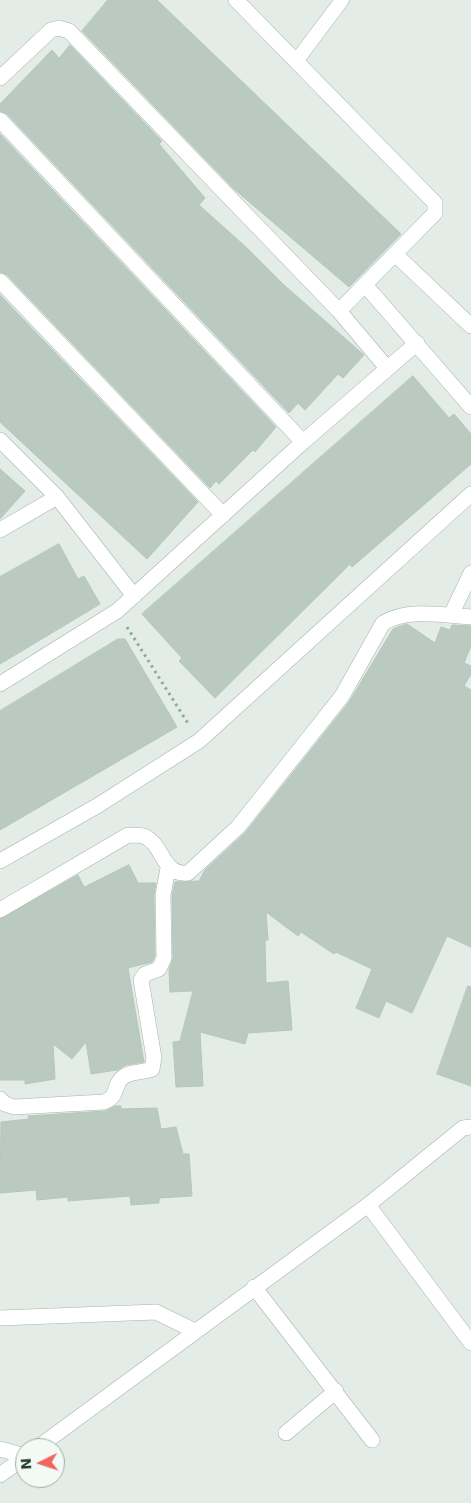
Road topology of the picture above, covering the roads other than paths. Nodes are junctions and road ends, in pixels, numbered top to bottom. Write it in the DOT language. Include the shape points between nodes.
graph roads {
  1 [pos="236,0"];
  2 [pos="342,0"];
  3 [pos="297,60"];
  4 [pos="0,78"];
  5 [pos="0,120"];
  6 [pos="396,254"];
  7 [pos="0,281"];
  8 [pos="366,286"];
  9 [pos="339,311"];
  10 [pos="471,326"];
  11 [pos="417,343"];
  12 [pos="387,368"];
  13 [pos="471,407"];
  14 [pos="0,440"];
  15 [pos="303,442"];
  16 [pos="471,494"];
  17 [pos="57,497"];
  18 [pos="223,515"];
  19 [pos="0,530"];
  20 [pos="471,573"];
  21 [pos="134,596"];
  22 [pos="451,615"];
  23 [pos="471,617"];
  24 [pos="0,684"];
  25 [pos="0,861"];
  26 [pos="168,868"];
  27 [pos="0,910"];
  28 [pos="0,1098"];
  29 [pos="471,1127"];
  30 [pos="368,1205"];
  31 [pos="254,1288"];
  32 [pos="0,1318"];
  33 [pos="195,1331"];
  34 [pos="471,1343"];
  35 [pos="336,1391"];
  36 [pos="286,1433"];
  37 [pos="51,1438"];
  38 [pos="372,1440"];
  39 [pos="0,1449"];
  40 [pos="15,1453"];
  41 [pos="15,1464"];
  42 [pos="0,1475"];
  1 -- 3 [label="street"];
  2 -- 3 [label="lane"];
  3 -- 6 [label="street" via="435,203 435,213"];
  4 -- 9 [label="street" via="51,30 69,31"];
  5 -- 15 [label="street"];
  6 -- 8 [label="street"];
  6 -- 10 [label="street"];
  7 -- 18 [label="street"];
  8 -- 9 [label="street"];
  8 -- 11 [label="street"];
  9 -- 12 [label="street"];
  11 -- 12 [label="street"];
  11 -- 13 [label="street"];
  12 -- 15 [label="street"];
  14 -- 17 [label="street"];
  15 -- 18 [label="street"];
  16 -- 25 [label="street" via="199,741 97,806"];
  17 -- 19 [label="street"];
  17 -- 21 [label="street"];
  18 -- 21 [label="street"];
  20 -- 22 [label="street"];
  21 -- 24 [label="street" via="117,612"];
  22 -- 23 [label="street"];
  22 -- 26 [label="street" via="393,617 383,623 342,696 238,827 188,873 181,874"];
  26 -- 27 [label="street" via="152,842 143,836 128,835"];
  26 -- 28 [label="street" via="163,895 164,958 159,969 145,974 141,980 154,1058 152,1069 123,1076 116,1094 104,1102 14,1108"];
  29 -- 30 [label="street" via="463,1128"];
  30 -- 31 [label="street"];
  30 -- 34 [label="street"];
  31 -- 33 [label="street"];
  31 -- 35 [label="street"];
  32 -- 33 [label="street" via="156,1312"];
  33 -- 37 [label="street"];
  35 -- 36 [label="street"];
  35 -- 38 [label="street"];
  39 -- 40 [label="street"];
  41 -- 42 [label="street"];
}
